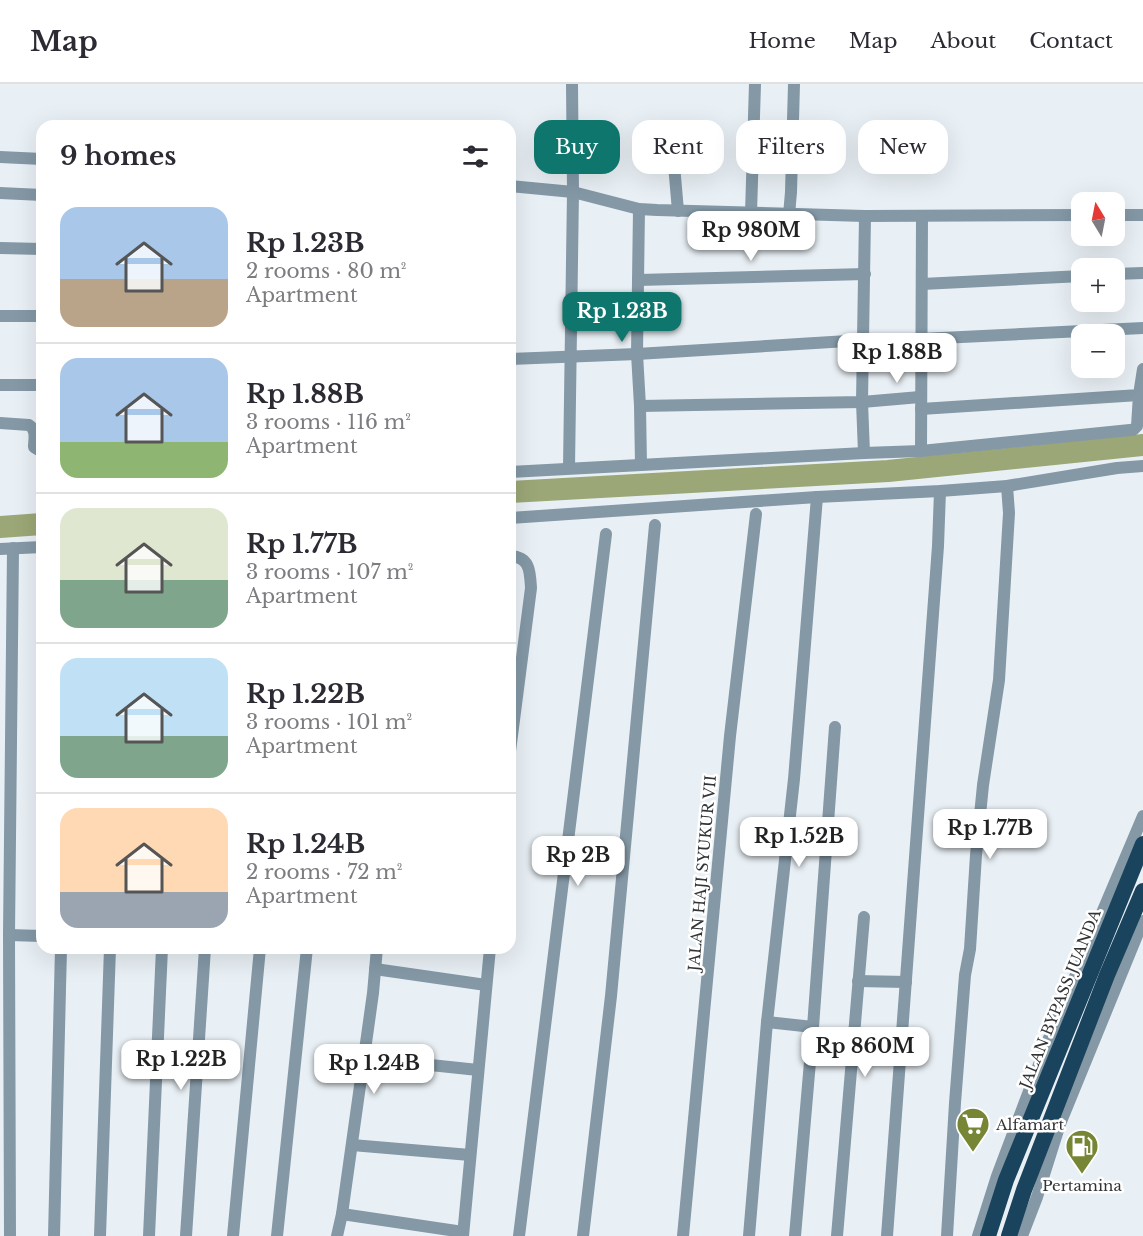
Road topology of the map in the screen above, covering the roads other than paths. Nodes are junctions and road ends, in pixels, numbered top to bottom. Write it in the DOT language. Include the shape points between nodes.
graph roads {
  1 [pos="572,84"];
  2 [pos="754,84"];
  3 [pos="794,84"];
  4 [pos="0,157"];
  5 [pos="36,159"];
  6 [pos="675,174"];
  7 [pos="516,187"];
  8 [pos="573,192"];
  9 [pos="0,193"];
  10 [pos="36,195"];
  11 [pos="639,209"];
  12 [pos="678,211"];
  13 [pos="752,213"];
  14 [pos="789,215"];
  15 [pos="1071,215"];
  16 [pos="1125,215"];
  17 [pos="1143,215"];
  18 [pos="865,216"];
  19 [pos="922,217"];
  20 [pos="0,249"];
  21 [pos="36,249"];
  22 [pos="1143,273"];
  23 [pos="865,274"];
  24 [pos="1125,274"];
  25 [pos="1071,277"];
  26 [pos="638,280"];
  27 [pos="922,284"];
  28 [pos="0,316"];
  29 [pos="36,316"];
  30 [pos="1143,328"];
  31 [pos="921,339"];
  32 [pos="864,340"];
  33 [pos="637,354"];
  34 [pos="571,357"];
  35 [pos="516,359"];
  36 [pos="1143,369"];
  37 [pos="0,385"];
  38 [pos="36,385"];
  39 [pos="1139,395"];
  40 [pos="862,402"];
  41 [pos="920,403"];
  42 [pos="640,406"];
  43 [pos="0,423"];
  44 [pos="1138,429"];
  45 [pos="36,448"];
  46 [pos="921,451"];
  47 [pos="864,453"];
  48 [pos="641,465"];
  49 [pos="1143,466"];
  50 [pos="569,468"];
  51 [pos="516,471"];
  52 [pos="1007,486"];
  53 [pos="940,491"];
  54 [pos="817,497"];
  55 [pos="756,514"];
  56 [pos="516,518"];
  57 [pos="655,525"];
  58 [pos="606,534"];
  59 [pos="36,547"];
  60 [pos="6,549"];
  61 [pos="516,556"];
  62 [pos="516,642"];
  63 [pos="524,643"];
  64 [pos="516,699"];
  65 [pos="835,727"];
  66 [pos="1143,816"];
  67 [pos="1140,840"];
  68 [pos="1143,891"];
  69 [pos="864,917"];
  70 [pos="1143,921"];
  71 [pos="9,935"];
  72 [pos="36,936"];
  73 [pos="61,954"];
  74 [pos="110,954"];
  75 [pos="162,954"];
  76 [pos="206,954"];
  77 [pos="259,954"];
  78 [pos="305,954"];
  79 [pos="376,954"];
  80 [pos="489,954"];
  81 [pos="375,969"];
  82 [pos="1100,972"];
  83 [pos="858,981"];
  84 [pos="906,982"];
  85 [pos="486,985"];
  86 [pos="767,1022"];
  87 [pos="813,1027"];
  88 [pos="364,1058"];
  89 [pos="478,1070"];
  90 [pos="352,1145"];
  91 [pos="470,1155"];
  92 [pos="342,1214"];
  93 [pos="463,1234"];
  94 [pos="10,1236"];
  95 [pos="54,1236"];
  96 [pos="100,1236"];
  97 [pos="149,1236"];
  98 [pos="186,1236"];
  99 [pos="233,1236"];
  100 [pos="277,1236"];
  101 [pos="337,1236"];
  102 [pos="519,1236"];
  103 [pos="583,1236"];
  104 [pos="683,1236"];
  105 [pos="749,1236"];
  106 [pos="795,1236"];
  107 [pos="837,1236"];
  108 [pos="887,1236"];
  109 [pos="947,1236"];
  110 [pos="978,1236"];
  111 [pos="988,1236"];
  112 [pos="1009,1236"];
  113 [pos="1022,1236"];
  1 -- 8 [label="street"];
  2 -- 13 [label="street"];
  3 -- 14 [label="street"];
  4 -- 5 [label="street"];
  6 -- 12 [label="street"];
  7 -- 8 [label="street"];
  8 -- 11 [label="street"];
  8 -- 34 [label="street"];
  9 -- 10 [label="street"];
  11 -- 12 [label="street"];
  11 -- 26 [label="street"];
  12 -- 13 [label="street"];
  13 -- 14 [label="street"];
  14 -- 18 [label="street"];
  15 -- 19 [label="street"];
  16 -- 17 [label="street"];
  18 -- 19 [label="street"];
  18 -- 23 [label="street"];
  19 -- 27 [label="street"];
  20 -- 21 [label="street"];
  22 -- 24 [label="street"];
  23 -- 26 [label="street"];
  23 -- 32 [label="street"];
  25 -- 27 [label="street"];
  26 -- 33 [label="street"];
  27 -- 31 [label="street"];
  28 -- 29 [label="street"];
  30 -- 31 [label="street"];
  31 -- 41 [label="street"];
  32 -- 33 [label="street"];
  32 -- 40 [label="street"];
  33 -- 34 [label="street"];
  33 -- 42 [label="street"];
  34 -- 35 [label="street"];
  34 -- 50 [label="street"];
  36 -- 39 [label="street"];
  37 -- 38 [label="street"];
  39 -- 41 [label="street"];
  39 -- 44 [label="street"];
  40 -- 41 [label="street"];
  40 -- 42 [label="street"];
  40 -- 47 [label="street"];
  41 -- 46 [label="street"];
  42 -- 48 [label="street"];
  43 -- 45 [label="street" via="29,424"];
  44 -- 46 [label="street"];
  46 -- 47 [label="street"];
  47 -- 48 [label="street"];
  48 -- 50 [label="street"];
  49 -- 52 [label="street"];
  50 -- 51 [label="street"];
  52 -- 53 [label="street"];
  52 -- 109 [label="street" via="1009,513 999,680 976,855"];
  53 -- 54 [label="street"];
  53 -- 84 [label="street"];
  54 -- 56 [label="street"];
  54 -- 86 [label="street" via="794,779"];
  55 -- 104 [label="street, JALAN HAJI SYUKUR VII" via="730,736"];
  57 -- 103 [label="street" via="611,996"];
  58 -- 102 [label="street"];
  59 -- 60 [label="street"];
  60 -- 71 [label="street"];
  61 -- 63 [label="street" via="524,559 531,588"];
  62 -- 63 [label="street"];
  63 -- 64 [label="street"];
  65 -- 87 [label="street"];
  66 -- 67 [label="street"];
  67 -- 82 [label="highway, JALAN BYPASS JUANDA"];
  68 -- 82 [label="highway, JALAN BYPASS JUANDA"];
  69 -- 83 [label="street"];
  70 -- 82 [label="street"];
  71 -- 72 [label="street"];
  71 -- 94 [label="street"];
  73 -- 95 [label="street"];
  74 -- 96 [label="street"];
  75 -- 97 [label="street"];
  76 -- 98 [label="street"];
  77 -- 99 [label="street"];
  78 -- 100 [label="street"];
  79 -- 81 [label="street"];
  80 -- 85 [label="street"];
  81 -- 85 [label="street"];
  81 -- 88 [label="street"];
  82 -- 110 [label="street" via="1049,1038"];
  82 -- 111 [label="highway, JALAN BYPASS JUANDA" via="1006,1180"];
  82 -- 112 [label="highway, JALAN BYPASS JUANDA"];
  82 -- 113 [label="street" via="1060,1124"];
  83 -- 84 [label="street"];
  83 -- 107 [label="street"];
  84 -- 108 [label="street"];
  85 -- 89 [label="street"];
  86 -- 87 [label="street"];
  86 -- 105 [label="street"];
  87 -- 106 [label="street"];
  88 -- 89 [label="street"];
  88 -- 90 [label="street"];
  89 -- 91 [label="street"];
  90 -- 91 [label="street"];
  90 -- 92 [label="street"];
  91 -- 93 [label="street"];
  92 -- 93 [label="street"];
  92 -- 101 [label="street"];
}
